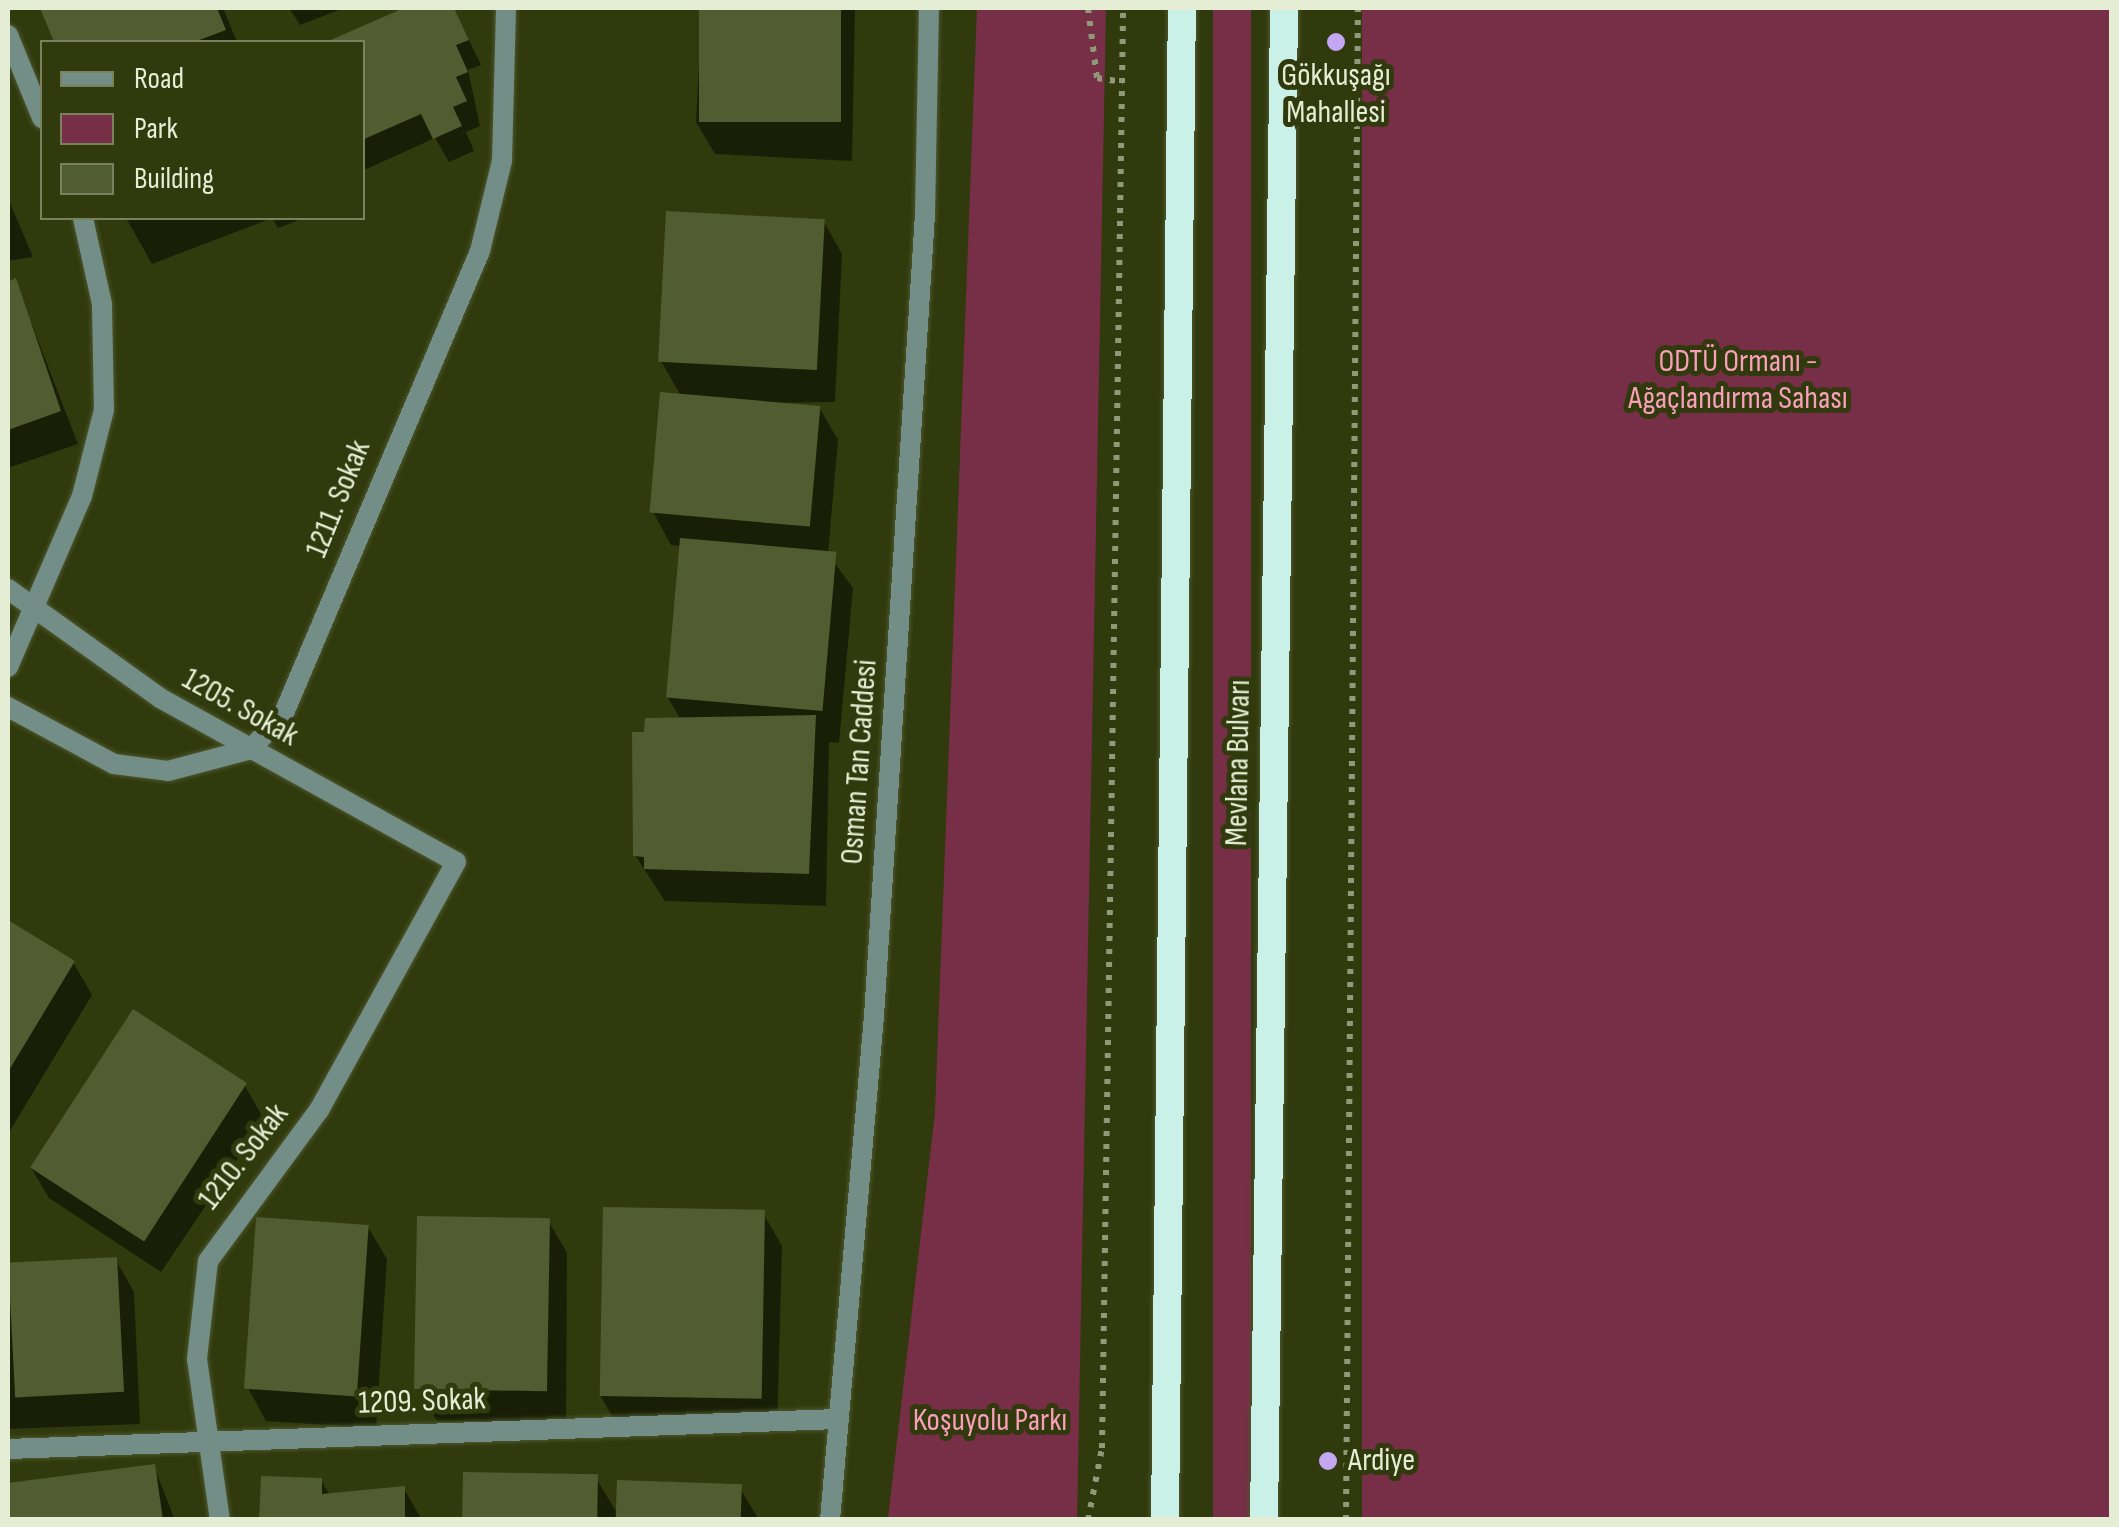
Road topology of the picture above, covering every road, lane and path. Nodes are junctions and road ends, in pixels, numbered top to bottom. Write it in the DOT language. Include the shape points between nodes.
graph roads {
  1 [pos="506,8"];
  2 [pos="929,8"];
  3 [pos="1088,8"];
  4 [pos="1123,8"];
  5 [pos="1182,8"];
  6 [pos="1284,8"];
  7 [pos="1358,8"];
  8 [pos="8,35"];
  9 [pos="1123,82"];
  10 [pos="40,113"];
  11 [pos="82,220"];
  12 [pos="8,588"];
  13 [pos="35,610"];
  14 [pos="8,667"];
  15 [pos="8,707"];
  16 [pos="250,749"];
  17 [pos="456,862"];
  18 [pos="838,1419"];
  19 [pos="208,1439"];
  20 [pos="8,1449"];
  21 [pos="220,1520"];
  22 [pos="830,1520"];
  23 [pos="1088,1520"];
  24 [pos="1165,1520"];
  25 [pos="1264,1520"];
  26 [pos="1346,1520"];
  1 -- 16 [label="street, 1211. Sokak" via="502,160 480,250 354,536 302,679"];
  2 -- 18 [label="street, Osman Tan Caddesi" via="925,214 874,1016"];
  3 -- 9 [label="path" via="1097,78"];
  4 -- 9 [label="path"];
  5 -- 24 [label="highway, Mevlana Bulvarı"];
  6 -- 25 [label="highway, Mevlana Bulvarı"];
  7 -- 26 [label="path"];
  8 -- 10 [label="street"];
  9 -- 23 [label="path" via="1102,1448"];
  11 -- 13 [label="street" via="102,304 104,410 82,496"];
  12 -- 13 [label="street, 1205. Sokak"];
  13 -- 14 [label="street"];
  13 -- 16 [label="street, 1205. Sokak"];
  15 -- 16 [label="street" via="114,764 168,772"];
  16 -- 17 [label="street, 1205. Sokak"];
  17 -- 19 [label="street, 1210. Sokak" via="319,1110 214,1247 198,1318"];
  18 -- 19 [label="street, 1209. Sokak"];
  18 -- 22 [label="street, Osman Tan Caddesi"];
  19 -- 20 [label="street, 1209. Sokak"];
  19 -- 21 [label="street, 1210. Sokak"];
}
